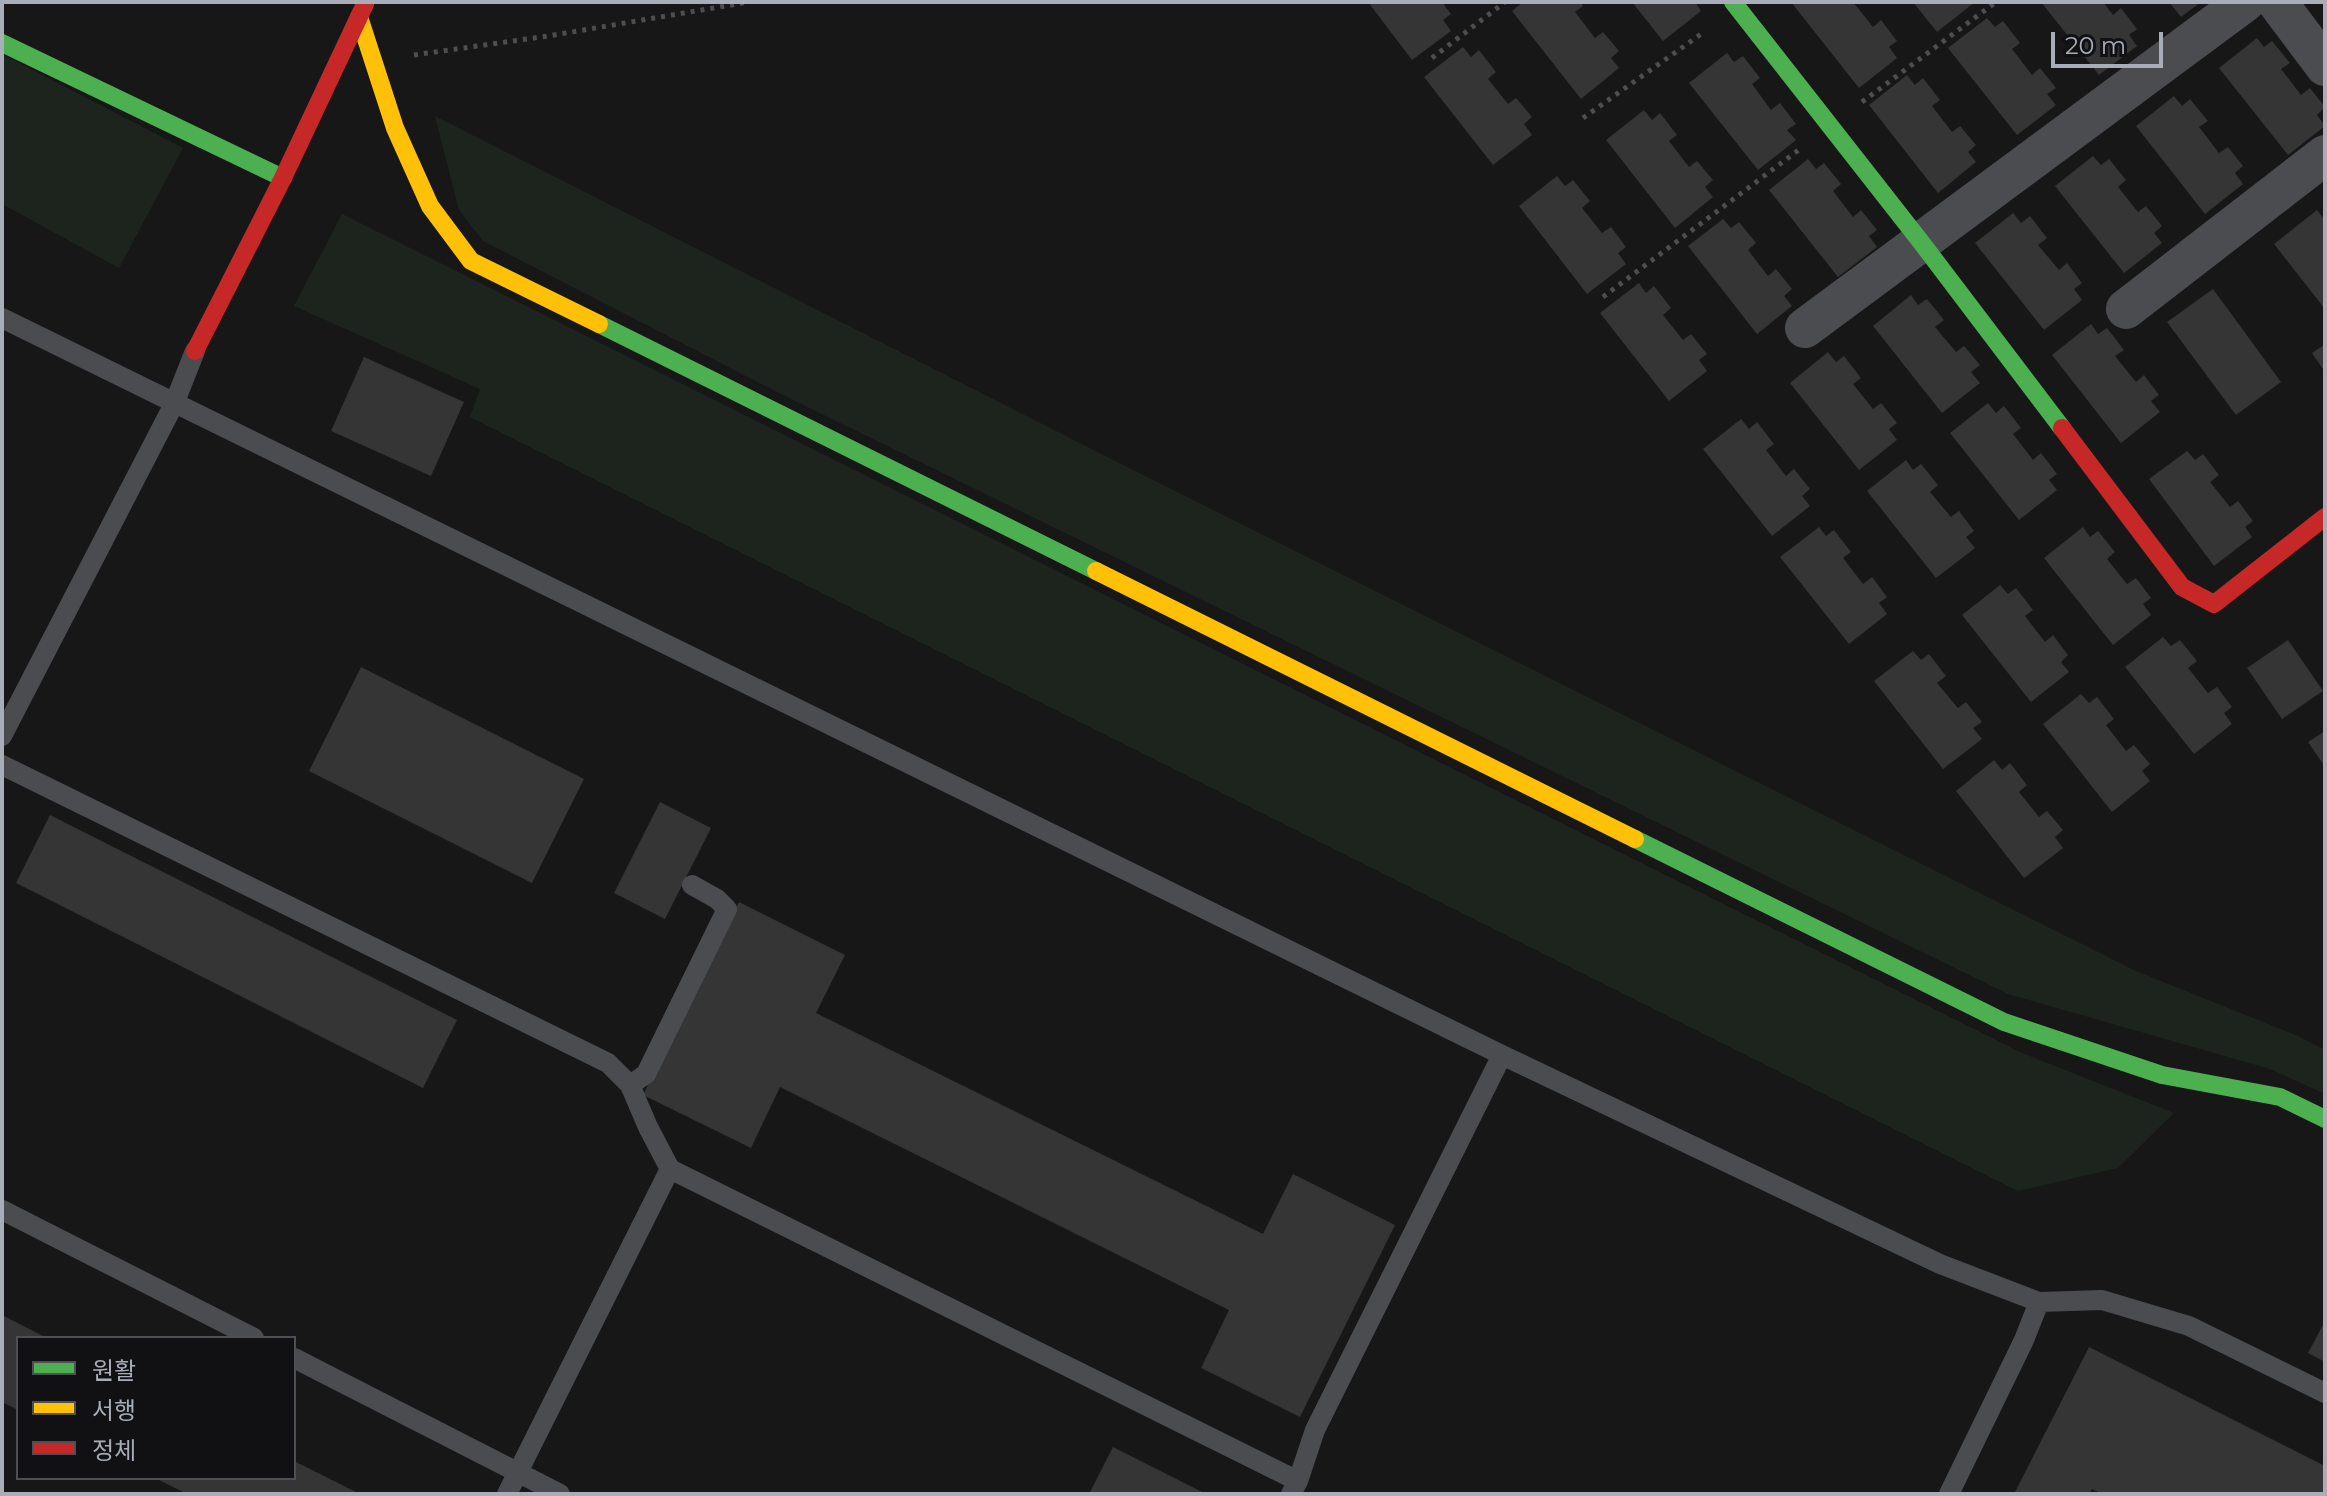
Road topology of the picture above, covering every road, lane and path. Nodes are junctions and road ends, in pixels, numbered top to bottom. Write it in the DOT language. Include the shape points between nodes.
graph roads {
  1 [pos="749,2"];
  2 [pos="1505,2"];
  3 [pos="2245,2"];
  4 [pos="2277,2"];
  5 [pos="1739,4"];
  6 [pos="362,9"];
  7 [pos="2,43"];
  8 [pos="1432,58"];
  9 [pos="2325,66"];
  10 [pos="375,67"];
  11 [pos="1583,118"];
  12 [pos="2325,155"];
  13 [pos="283,178"];
  14 [pos="1921,242"];
  15 [pos="2126,309"];
  16 [pos="2,318"];
  17 [pos="1805,328"];
  18 [pos="195,351"];
  19 [pos="174,404"];
  20 [pos="2325,517"];
  21 [pos="2,736"];
  22 [pos="2,765"];
  23 [pos="692,885"];
  24 [pos="1502,1055"];
  25 [pos="630,1085"];
  26 [pos="2325,1119"];
  27 [pos="670,1169"];
  28 [pos="2,1210"];
  29 [pos="2039,1302"];
  30 [pos="250,1336"];
  31 [pos="296,1359"];
  32 [pos="2325,1393"];
  33 [pos="518,1472"];
  34 [pos="1295,1488"];
  35 [pos="507,1494"];
  36 [pos="560,1494"];
  37 [pos="1949,1494"];
  1 -- 10 [label="path" via="414,55"];
  2 -- 8 [label="path"];
  3 -- 14 [label="street"];
  4 -- 9 [label="street"];
  5 -- 11 [label="path"];
  5 -- 14 [label="street"];
  6 -- 10 [label="street"];
  6 -- 13 [label="street"];
  7 -- 13 [label="street"];
  10 -- 26 [label="street" via="430,206 471,261 2004,1022 2162,1075 2280,1097"];
  12 -- 15 [label="street"];
  13 -- 18 [label="street"];
  14 -- 17 [label="street"];
  14 -- 20 [label="street" via="2182,587 2214,604"];
  16 -- 19 [label="lane"];
  18 -- 19 [label="lane"];
  19 -- 21 [label="lane"];
  19 -- 24 [label="lane"];
  22 -- 25 [label="lane" via="608,1063"];
  23 -- 25 [label="lane" via="727,909 646,1074"];
  24 -- 29 [label="lane" via="1940,1264"];
  24 -- 34 [label="lane" via="1315,1430"];
  25 -- 27 [label="lane"];
  27 -- 33 [label="lane"];
  27 -- 34 [label="lane"];
  28 -- 30 [label="lane"];
  29 -- 32 [label="lane" via="2102,1300 2189,1326"];
  29 -- 37 [label="lane"];
  31 -- 33 [label="lane"];
  33 -- 35 [label="lane"];
  33 -- 36 [label="lane"];
}
